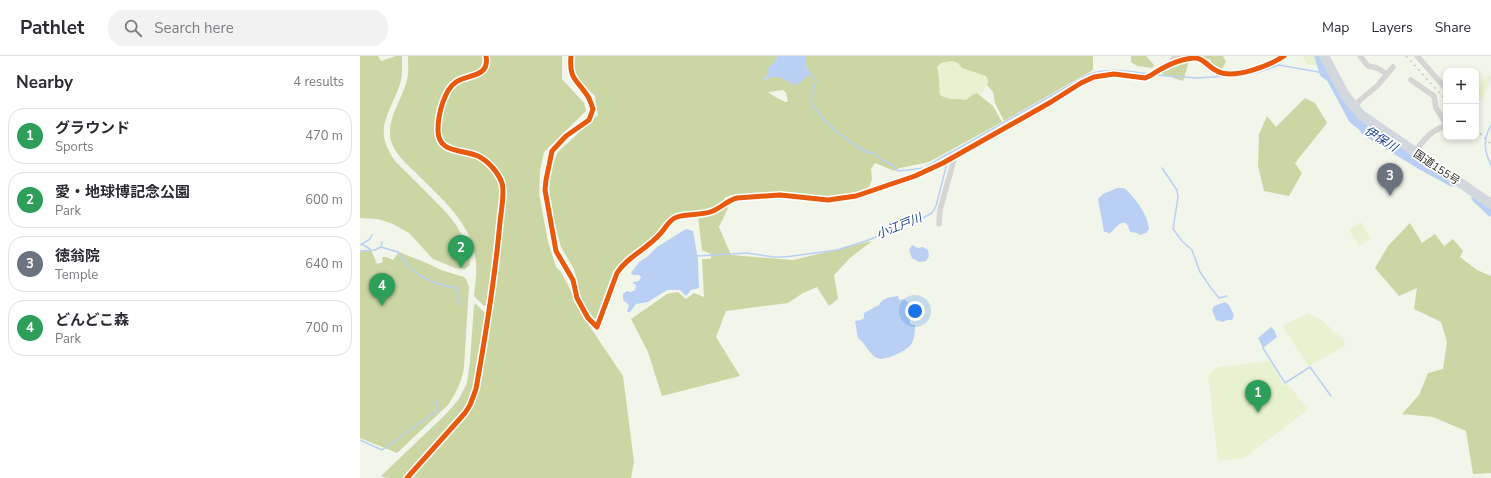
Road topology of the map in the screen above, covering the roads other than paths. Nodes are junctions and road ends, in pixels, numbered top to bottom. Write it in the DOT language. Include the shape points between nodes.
graph roads {
  1 [pos="570,56"];
  2 [pos="1175,56"];
  3 [pos="1284,56"];
  4 [pos="1324,56"];
  5 [pos="1360,56"];
  6 [pos="1417,56"];
  7 [pos="1275,58"];
  8 [pos="1169,66"];
  9 [pos="1393,67"];
  10 [pos="1387,74"];
  11 [pos="1411,80"];
  12 [pos="1443,86"];
  13 [pos="1355,108"];
  14 [pos="1443,120"];
  15 [pos="1443,126"];
  16 [pos="1414,152"];
  17 [pos="954,157"];
  18 [pos="1491,204"];
  19 [pos="939,224"];
  1 -- 17 [label="street" via="573,78 588,96 593,109 589,120 566,136 552,151 545,190 556,250 573,280 577,298 588,318 597,327 617,273 657,237 669,221 677,217 703,214 737,198 780,195 828,200 847,198 915,176"];
  2 -- 8 [label="street"];
  3 -- 7 [label="street"];
  4 -- 13 [label="highway, 国道155号" via="1336,81"];
  5 -- 10 [label="street" via="1368,66"];
  6 -- 12 [label="street"];
  7 -- 8 [label="street" via="1262,68 1232,74 1221,73 1197,58"];
  8 -- 17 [label="street" via="1145,78 1114,74 1094,77"];
  9 -- 10 [label="street"];
  10 -- 13 [label="street"];
  11 -- 14 [label="street" via="1434,96 1436,108"];
  13 -- 16 [label="highway, 国道155号" via="1373,124"];
  15 -- 16 [label="street" via="1430,133"];
  16 -- 18 [label="highway, 国道155号"];
  17 -- 19 [label="street" via="940,210"];
}
